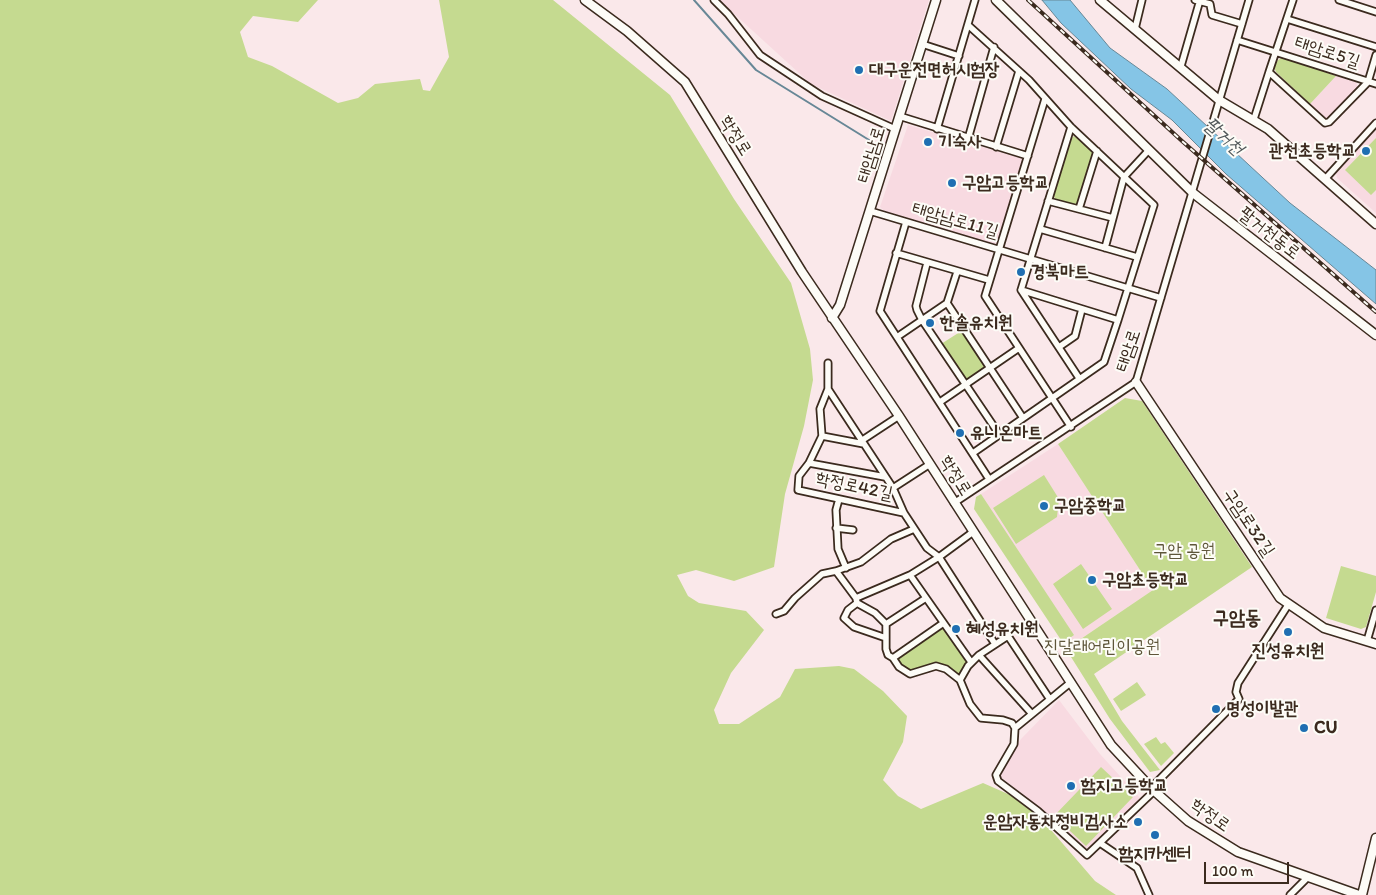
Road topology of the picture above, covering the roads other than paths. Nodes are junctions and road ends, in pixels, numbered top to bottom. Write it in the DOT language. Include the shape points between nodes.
graph roads {
  1 [pos="585,0"];
  2 [pos="714,0"];
  3 [pos="936,0"];
  4 [pos="975,0"];
  5 [pos="996,0"];
  6 [pos="1100,0"];
  7 [pos="1142,0"];
  8 [pos="1198,0"];
  9 [pos="1249,0"];
  10 [pos="1339,0"];
  11 [pos="1292,1"];
  12 [pos="1376,12"];
  13 [pos="1287,19"];
  14 [pos="1242,24"];
  15 [pos="968,25"];
  16 [pos="1135,29"];
  17 [pos="1237,40"];
  18 [pos="922,44"];
  19 [pos="1376,47"];
  20 [pos="994,48"];
  21 [pos="1276,52"];
  22 [pos="959,56"];
  23 [pos="1376,56"];
  24 [pos="1181,66"];
  25 [pos="1019,71"];
  26 [pos="1269,72"];
  27 [pos="1368,82"];
  28 [pos="1376,84"];
  29 [pos="1045,99"];
  30 [pos="1219,100"];
  31 [pos="899,116"];
  32 [pos="1254,119"];
  33 [pos="1376,123"];
  34 [pos="1071,127"];
  35 [pos="896,128"];
  36 [pos="937,129"];
  37 [pos="968,139"];
  38 [pos="996,147"];
  39 [pos="1148,151"];
  40 [pos="1097,152"];
  41 [pos="1028,156"];
  42 [pos="1124,177"];
  43 [pos="1326,178"];
  44 [pos="1193,193"];
  45 [pos="1048,201"];
  46 [pos="1079,209"];
  47 [pos="870,212"];
  48 [pos="1113,218"];
  49 [pos="906,222"];
  50 [pos="1376,224"];
  51 [pos="1040,229"];
  52 [pos="1105,248"];
  53 [pos="999,250"];
  54 [pos="896,253"];
  55 [pos="1137,257"];
  56 [pos="1032,260"];
  57 [pos="928,263"];
  58 [pos="957,272"];
  59 [pos="989,280"];
  60 [pos="1127,288"];
  61 [pos="1022,290"];
  62 [pos="1161,298"];
  63 [pos="947,304"];
  64 [pos="1082,309"];
  65 [pos="832,318"];
  66 [pos="922,320"];
  67 [pos="1118,320"];
  68 [pos="1376,336"];
  69 [pos="897,337"];
  70 [pos="1059,347"];
  71 [pos="1019,348"];
  72 [pos="828,363"];
  73 [pos="990,368"];
  74 [pos="1080,378"];
  75 [pos="1136,382"];
  76 [pos="966,384"];
  77 [pos="828,389"];
  78 [pos="1052,398"];
  79 [pos="940,402"];
  80 [pos="899,416"];
  81 [pos="1023,418"];
  82 [pos="1071,426"];
  83 [pos="999,434"];
  84 [pos="822,436"];
  85 [pos="863,442"];
  86 [pos="973,453"];
  87 [pos="809,463"];
  88 [pos="930,464"];
  89 [pos="886,477"];
  90 [pos="989,479"];
  91 [pos="893,488"];
  92 [pos="840,499"];
  93 [pos="954,503"];
  94 [pos="904,513"];
  95 [pos="836,528"];
  96 [pos="914,529"];
  97 [pos="853,530"];
  98 [pos="972,532"];
  99 [pos="939,557"];
  100 [pos="846,568"];
  101 [pos="836,571"];
  102 [pos="910,575"];
  103 [pos="926,598"];
  104 [pos="856,600"];
  105 [pos="1288,605"];
  106 [pos="1376,610"];
  107 [pos="776,614"];
  108 [pos="886,624"];
  109 [pos="942,624"];
  110 [pos="886,638"];
  111 [pos="1367,641"];
  112 [pos="995,644"];
  113 [pos="1376,644"];
  114 [pos="979,655"];
  115 [pos="893,658"];
  116 [pos="972,662"];
  117 [pos="960,680"];
  118 [pos="1070,683"];
  119 [pos="1049,698"];
  120 [pos="1032,714"];
  121 [pos="1015,728"];
  122 [pos="1152,789"];
  123 [pos="1376,838"];
  124 [pos="1100,843"];
  125 [pos="1308,877"];
  126 [pos="1342,892"];
  127 [pos="1149,895"];
  128 [pos="1290,895"];
  129 [pos="1360,895"];
  1 -- 65 [label="main road, 학정로" via="627,31 685,82"];
  2 -- 35 [label="street" via="760,55 822,96"];
  3 -- 18 [label="main road, 태암남로"];
  4 -- 15 [label="street"];
  5 -- 39 [label="main road, 팔거천동로"];
  6 -- 16 [label="main road"];
  7 -- 16 [label="street"];
  8 -- 14 [label="street" via="1210,4 1212,16"];
  8 -- 24 [label="street"];
  9 -- 14 [label="street"];
  10 -- 12 [label="street"];
  11 -- 13 [label="street, 태암로5길"];
  13 -- 19 [label="street, 태암로5길"];
  13 -- 21 [label="street, 태암로5길"];
  14 -- 17 [label="street"];
  15 -- 20 [label="street"];
  15 -- 22 [label="street"];
  16 -- 24 [label="main road"];
  17 -- 21 [label="street, 태암로5길"];
  17 -- 30 [label="street"];
  18 -- 22 [label="street"];
  18 -- 31 [label="main road, 태암남로"];
  20 -- 25 [label="street"];
  20 -- 37 [label="street"];
  21 -- 26 [label="street, 태암로5길"];
  21 -- 27 [label="street, 태암로5길"];
  22 -- 36 [label="street"];
  23 -- 27 [label="street, 태암로5길"];
  24 -- 30 [label="main road"];
  25 -- 29 [label="street"];
  25 -- 38 [label="street"];
  26 -- 27 [label="street, 태암로5길" via="1325,123"];
  26 -- 32 [label="street"];
  27 -- 28 [label="street, 태암로5길"];
  29 -- 34 [label="street"];
  29 -- 41 [label="street"];
  30 -- 32 [label="main road"];
  30 -- 44 [label="street, 태암로"];
  31 -- 35 [label="main road, 태암남로"];
  31 -- 36 [label="street"];
  32 -- 43 [label="main road"];
  33 -- 43 [label="street"];
  34 -- 40 [label="street"];
  34 -- 45 [label="street"];
  35 -- 47 [label="main road, 태암남로"];
  36 -- 37 [label="street"];
  37 -- 38 [label="street"];
  38 -- 41 [label="street"];
  39 -- 42 [label="street"];
  39 -- 44 [label="main road, 팔거천동로"];
  40 -- 42 [label="street"];
  40 -- 46 [label="street"];
  41 -- 53 [label="street"];
  42 -- 48 [label="street"];
  42 -- 55 [label="street" via="1154,205"];
  43 -- 50 [label="main road"];
  44 -- 62 [label="street, 태암로"];
  44 -- 68 [label="main road, 팔거천동로"];
  45 -- 46 [label="street"];
  45 -- 51 [label="street"];
  46 -- 48 [label="street"];
  47 -- 49 [label="street, 태암남로11길"];
  47 -- 65 [label="main road, 태암남로" via="840,305"];
  48 -- 52 [label="street"];
  49 -- 53 [label="street, 태암남로11길"];
  49 -- 54 [label="street"];
  51 -- 52 [label="street"];
  51 -- 56 [label="street"];
  52 -- 55 [label="street"];
  53 -- 56 [label="street, 태암남로11길"];
  53 -- 59 [label="street"];
  54 -- 57 [label="street"];
  54 -- 69 [label="street" via="880,310"];
  55 -- 60 [label="street"];
  56 -- 60 [label="street, 태암남로11길"];
  56 -- 61 [label="street"];
  57 -- 58 [label="street"];
  57 -- 66 [label="street" via="916,306"];
  58 -- 59 [label="street"];
  58 -- 63 [label="street"];
  59 -- 71 [label="street" via="985,296"];
  60 -- 62 [label="street, 태암남로11길"];
  60 -- 67 [label="street"];
  61 -- 64 [label="street"];
  61 -- 70 [label="street"];
  62 -- 75 [label="street, 태암로"];
  63 -- 66 [label="street"];
  63 -- 73 [label="street"];
  64 -- 67 [label="street"];
  64 -- 70 [label="street" via="1075,336"];
  65 -- 80 [label="main road, 학정로"];
  66 -- 69 [label="street"];
  66 -- 76 [label="street"];
  67 -- 74 [label="street" via="1104,362"];
  69 -- 79 [label="street"];
  70 -- 74 [label="street"];
  71 -- 73 [label="street"];
  71 -- 78 [label="street"];
  72 -- 77 [label="street"];
  73 -- 76 [label="street"];
  73 -- 81 [label="street"];
  74 -- 78 [label="street"];
  75 -- 82 [label="street, 태암로"];
  75 -- 105 [label="main road, 구암로32길" via="1280,598"];
  76 -- 79 [label="street"];
  76 -- 83 [label="street"];
  77 -- 84 [label="street" via="820,410"];
  77 -- 85 [label="street, 학정로42길"];
  78 -- 81 [label="street"];
  78 -- 82 [label="street"];
  79 -- 86 [label="street"];
  80 -- 85 [label="street"];
  80 -- 88 [label="main road, 학정로"];
  81 -- 83 [label="street"];
  82 -- 90 [label="street, 태암로"];
  83 -- 86 [label="street"];
  84 -- 85 [label="street"];
  84 -- 87 [label="street, 학정로42길"];
  85 -- 89 [label="street, 학정로42길"];
  86 -- 90 [label="street"];
  87 -- 89 [label="street, 학정로42길"];
  87 -- 92 [label="street, 학정로42길" via="799,476 798,490"];
  88 -- 91 [label="street"];
  88 -- 93 [label="main road, 학정로"];
  89 -- 91 [label="street, 학정로42길"];
  90 -- 93 [label="street, 태암로"];
  91 -- 94 [label="street, 학정로42길"];
  92 -- 94 [label="street, 학정로42길"];
  92 -- 95 [label="street"];
  93 -- 98 [label="main road, 학정로"];
  94 -- 96 [label="street, 학정로42길"];
  95 -- 97 [label="street"];
  95 -- 100 [label="street" via="838,549"];
  96 -- 99 [label="street, 학정로42길" via="926,548"];
  96 -- 100 [label="street"];
  98 -- 99 [label="street"];
  98 -- 118 [label="main road, 학정로"];
  99 -- 102 [label="street"];
  99 -- 112 [label="street, 학정로42길"];
  100 -- 101 [label="street"];
  101 -- 104 [label="street"];
  101 -- 107 [label="street" via="822,574 784,611"];
  102 -- 103 [label="street"];
  102 -- 104 [label="street"];
  103 -- 108 [label="street"];
  103 -- 109 [label="street"];
  104 -- 108 [label="street"];
  104 -- 110 [label="street" via="844,618 854,627"];
  105 -- 111 [label="main road, 구암로32길" via="1324,628"];
  105 -- 122 [label="street" via="1238,683 1236,692 1239,699"];
  106 -- 111 [label="street"];
  108 -- 110 [label="street"];
  109 -- 115 [label="street"];
  109 -- 116 [label="street"];
  110 -- 115 [label="street" via="888,655"];
  111 -- 113 [label="main road, 구암로32길"];
  112 -- 114 [label="street"];
  112 -- 119 [label="street" via="1008,636"];
  114 -- 116 [label="street"];
  114 -- 120 [label="street"];
  115 -- 117 [label="street" via="910,674 936,666"];
  116 -- 117 [label="street"];
  117 -- 121 [label="street" via="970,704 982,718 1012,722"];
  118 -- 119 [label="street"];
  118 -- 122 [label="main road, 학정로" via="1111,745"];
  119 -- 120 [label="street"];
  120 -- 121 [label="street"];
  121 -- 124 [label="street" via="1014,744 996,775 998,781 1038,811 1087,856"];
  122 -- 124 [label="street"];
  122 -- 125 [label="main road, 학정로" via="1188,821 1238,852"];
  123 -- 129 [label="main road"];
  124 -- 127 [label="street" via="1137,868"];
  125 -- 126 [label="main road, 학정로"];
  125 -- 128 [label="street"];
  126 -- 129 [label="main road, 학정로"];
}
